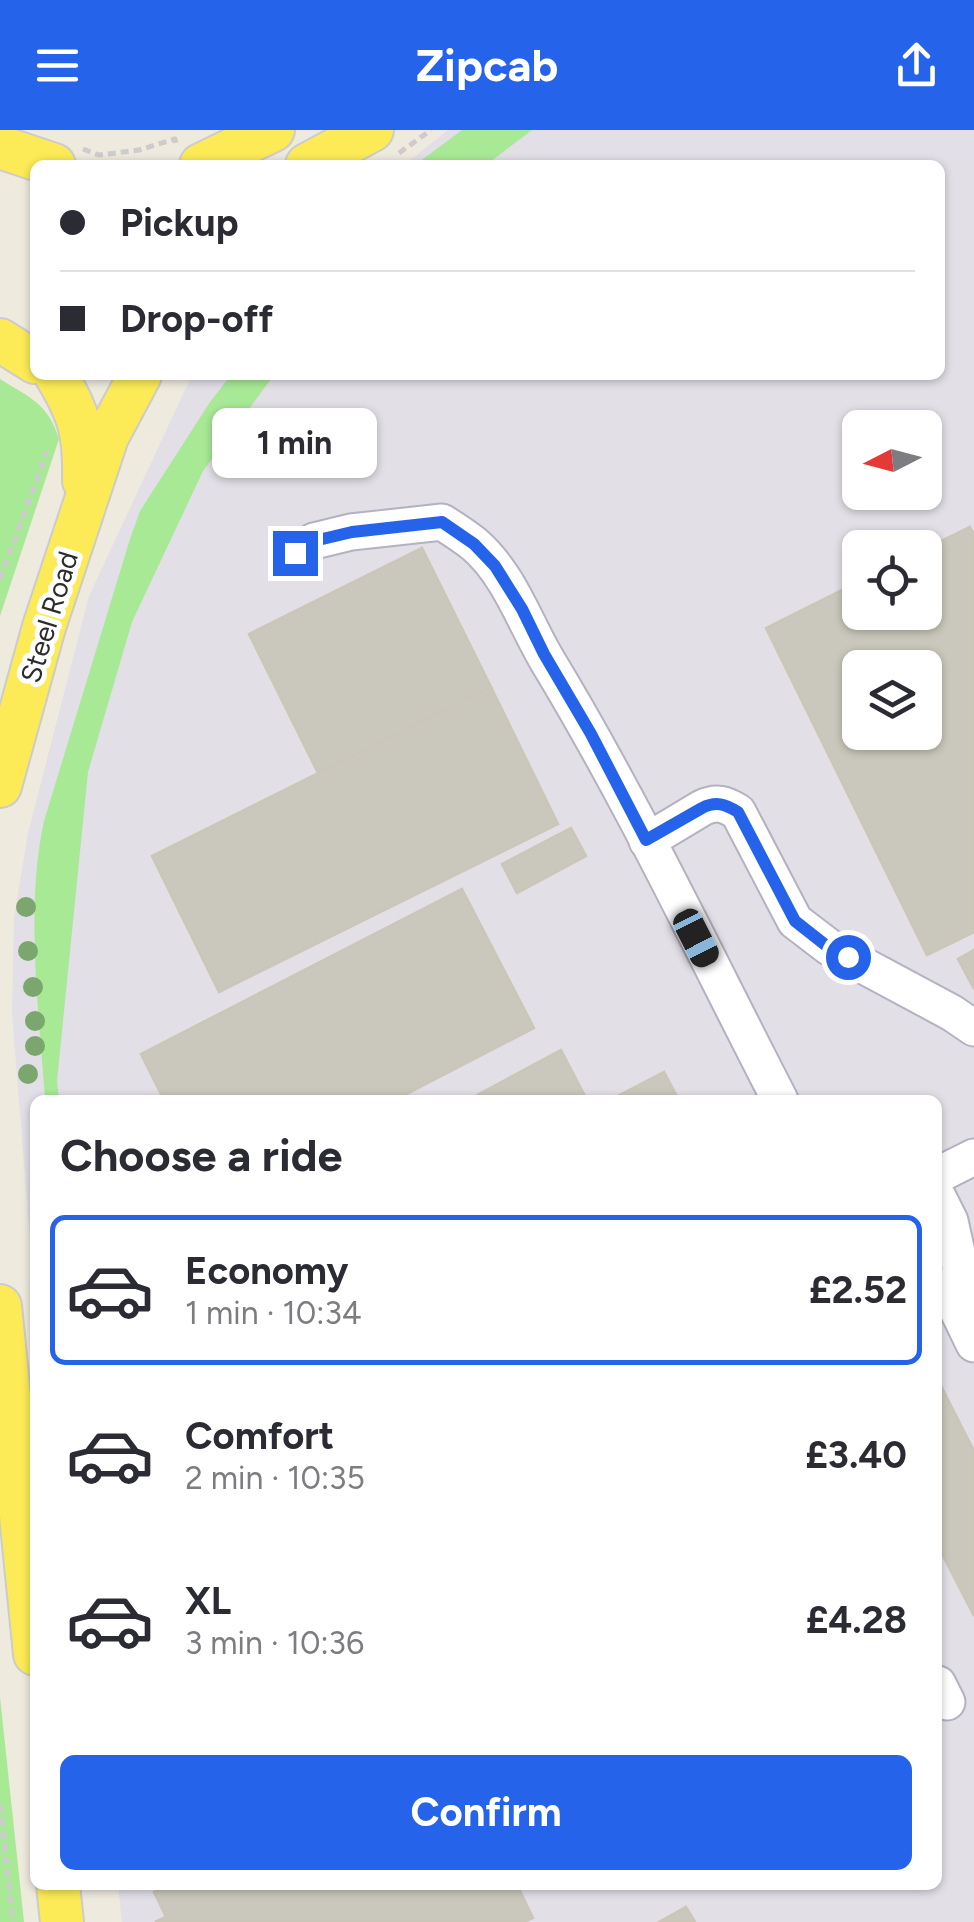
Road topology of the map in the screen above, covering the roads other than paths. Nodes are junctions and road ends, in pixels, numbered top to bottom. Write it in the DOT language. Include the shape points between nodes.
graph roads {
  1 [pos="274,130"];
  2 [pos="383,143"];
  3 [pos="190,159"];
  4 [pos="324,160"];
  5 [pos="0,340"];
  6 [pos="30,359"];
  7 [pos="58,380"];
  8 [pos="137,380"];
  9 [pos="83,506"];
  10 [pos="295,553"];
  11 [pos="0,786"];
  12 [pos="646,840"];
  13 [pos="974,1028"];
  14 [pos="777,1095"];
  15 [pos="974,1157"];
  16 [pos="942,1173"];
  17 [pos="942,1205"];
  18 [pos="0,1306"];
  19 [pos="974,1344"];
  20 [pos="30,1564"];
  21 [pos="59,1890"];
  22 [pos="62,1922"];
  1 -- 3 [label="main road"];
  2 -- 4 [label="main road"];
  5 -- 6 [label="main road"];
  7 -- 9 [label="main road, Steel Road" via="83,432"];
  8 -- 9 [label="main road, Steel Road" via="107,436"];
  9 -- 11 [label="main road, Steel Road"];
  10 -- 12 [label="street" via="352,532 442,522 474,544 522,609"];
  12 -- 13 [label="street" via="702,808 725,804 738,812 795,921 828,947"];
  12 -- 14 [label="street"];
  15 -- 16 [label="street"];
  17 -- 19 [label="street" via="960,1266 958,1309"];
  18 -- 20 [label="main road"];
  21 -- 22 [label="main road"];
}
